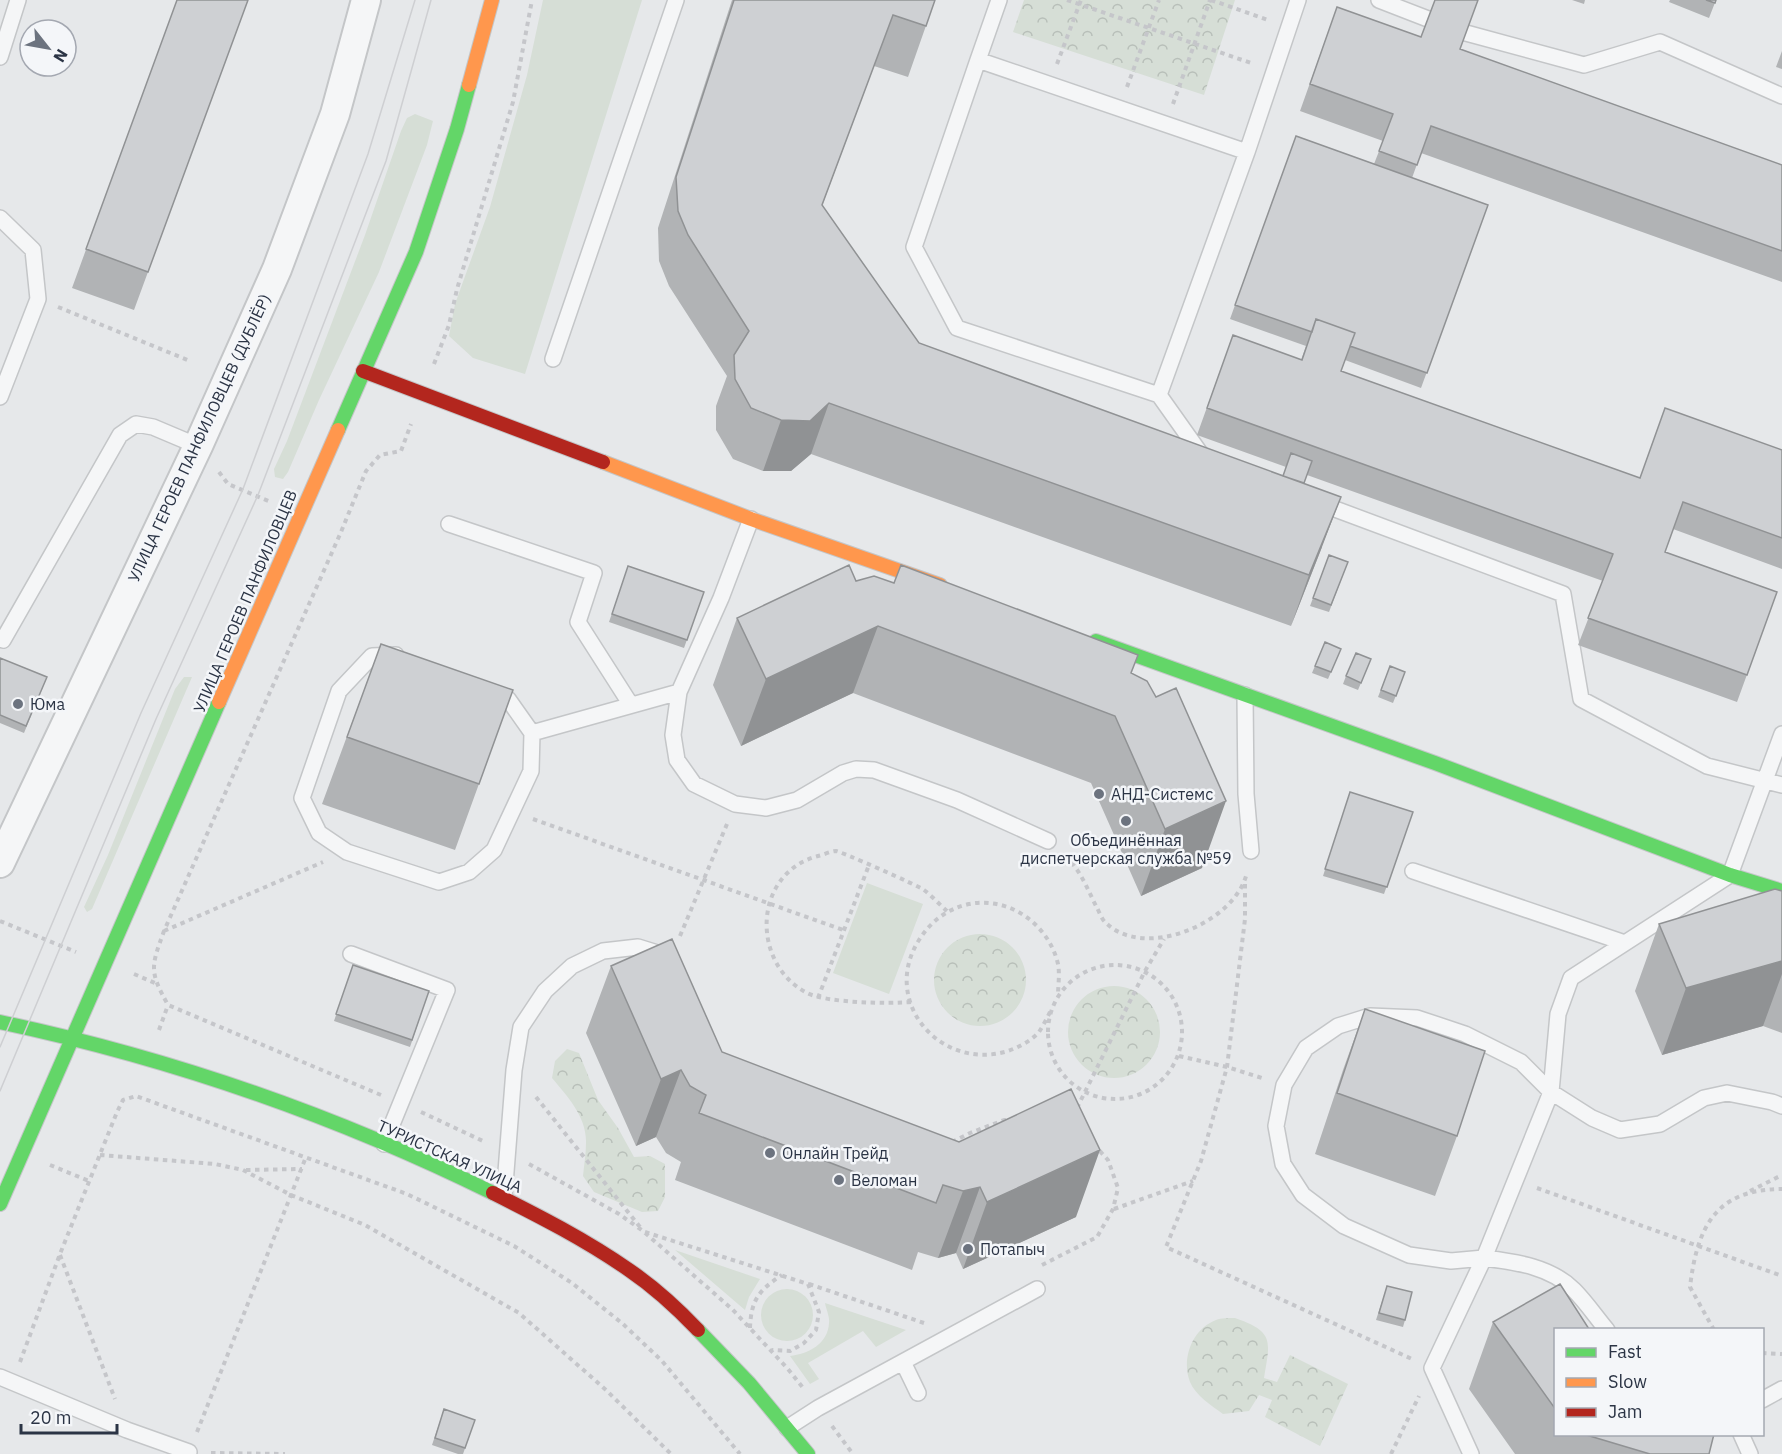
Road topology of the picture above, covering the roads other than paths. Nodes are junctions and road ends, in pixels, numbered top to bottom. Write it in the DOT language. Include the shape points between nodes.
graph roads {
  1 [pos="18,0"];
  2 [pos="366,0"];
  3 [pos="492,0"];
  4 [pos="676,0"];
  5 [pos="999,0"];
  6 [pos="1298,0"];
  7 [pos="1379,0"];
  8 [pos="1428,19"];
  9 [pos="1466,33"];
  10 [pos="0,57"];
  11 [pos="978,60"];
  12 [pos="1782,96"];
  13 [pos="1247,152"];
  14 [pos="0,218"];
  15 [pos="553,359"];
  16 [pos="363,371"];
  17 [pos="1159,395"];
  18 [pos="0,397"];
  19 [pos="198,446"];
  20 [pos="1212,461"];
  21 [pos="1310,500"];
  22 [pos="751,519"];
  23 [pos="449,524"];
  24 [pos="950,589"];
  25 [pos="1082,636"];
  26 [pos="0,639"];
  27 [pos="413,660"];
  28 [pos="476,686"];
  29 [pos="679,692"];
  30 [pos="1245,695"];
  31 [pos="631,705"];
  32 [pos="532,733"];
  33 [pos="1782,734"];
  34 [pos="1766,780"];
  35 [pos="1782,785"];
  36 [pos="1048,841"];
  37 [pos="3,849"];
  38 [pos="1251,851"];
  39 [pos="1413,871"];
  40 [pos="1730,874"];
  41 [pos="1782,891"];
  42 [pos="1625,943"];
  43 [pos="351,954"];
  44 [pos="674,961"];
  45 [pos="0,1022"];
  46 [pos="71,1037"];
  47 [pos="1551,1092"];
  48 [pos="1782,1106"];
  49 [pos="384,1144"];
  50 [pos="504,1197"];
  51 [pos="0,1204"];
  52 [pos="1484,1258"];
  53 [pos="1037,1288"];
  54 [pos="1605,1328"];
  55 [pos="903,1362"];
  56 [pos="6,1379"];
  57 [pos="1782,1389"];
  58 [pos="918,1393"];
  59 [pos="1764,1399"];
  60 [pos="787,1428"];
  61 [pos="1742,1436"];
  62 [pos="189,1453"];
  63 [pos="808,1454"];
  64 [pos="1471,1454"];
  65 [pos="1750,1454"];
  1 -- 10 [label="lane"];
  2 -- 19 [label="street, УЛИЦА ГЕРОЕВ ПАНФИЛОВЦЕВ (ДУБЛЁР)" via="335,114 277,269"];
  3 -- 16 [label="main road, УЛИЦА ГЕРОЕВ ПАНФИЛОВЦЕВ" via="457,129 416,252"];
  4 -- 15 [label="lane"];
  5 -- 11 [label="lane"];
  6 -- 13 [label="lane"];
  7 -- 8 [label="lane"];
  9 -- 12 [label="lane" via="1584,65 1660,42"];
  11 -- 13 [label="lane"];
  11 -- 17 [label="lane" via="914,247 957,328"];
  13 -- 17 [label="lane"];
  14 -- 18 [label="lane" via="33,250 38,299"];
  16 -- 22 [label="main road"];
  16 -- 46 [label="main road, УЛИЦА ГЕРОЕВ ПАНФИЛОВЦЕВ"];
  17 -- 20 [label="lane" via="1201,456"];
  19 -- 26 [label="lane" via="153,426 136,424 120,435 3,640"];
  19 -- 37 [label="street, УЛИЦА ГЕРОЕВ ПАНФИЛОВЦЕВ (ДУБЛЁР)"];
  21 -- 34 [label="lane" via="1563,594 1581,699 1707,766"];
  22 -- 24 [label="main road"];
  22 -- 29 [label="lane"];
  23 -- 31 [label="lane" via="594,573 578,622"];
  25 -- 30 [label="main road"];
  27 -- 32 [label="lane" via="402,655 372,656 339,691 302,798 319,833 347,852 439,882 470,872 494,850 531,771"];
  28 -- 32 [label="lane" via="508,699"];
  29 -- 31 [label="lane"];
  29 -- 36 [label="lane" via="673,735 677,760 694,784 735,804 766,808 796,800 843,773 874,770 957,800"];
  30 -- 38 [label="lane"];
  30 -- 40 [label="main road"];
  31 -- 32 [label="lane"];
  33 -- 34 [label="lane"];
  34 -- 35 [label="lane"];
  34 -- 40 [label="lane"];
  39 -- 42 [label="lane"];
  40 -- 41 [label="main road"];
  40 -- 42 [label="lane"];
  42 -- 47 [label="lane" via="1571,978 1558,1014"];
  43 -- 49 [label="lane" via="447,990"];
  44 -- 50 [label="lane" via="638,947 603,951 572,966 545,991 521,1028"];
  45 -- 46 [label="main road, ТУРИСТСКАЯ УЛИЦА"];
  46 -- 49 [label="main road, ТУРИСТСКАЯ УЛИЦА" via="149,1058 322,1118"];
  46 -- 51 [label="main road, УЛИЦА ГЕРОЕВ ПАНФИЛОВЦЕВ"];
  47 -- 48 [label="lane" via="1620,1130 1660,1124 1704,1098 1727,1093"];
  47 -- 52 [label="lane"];
  47 -- 52 [label="lane" via="1521,1062 1465,1034 1417,1018 1370,1016 1338,1026 1306,1048 1284,1085 1276,1126 1283,1164 1303,1195 1344,1226 1409,1256 1451,1261"];
  49 -- 50 [label="main road, ТУРИСТСКАЯ УЛИЦА"];
  50 -- 60 [label="main road, ТУРИСТСКАЯ УЛИЦА" via="596,1248 638,1277 735,1366"];
  52 -- 54 [label="lane" via="1549,1272 1573,1289"];
  52 -- 64 [label="lane" via="1432,1368"];
  53 -- 55 [label="lane"];
  55 -- 58 [label="lane"];
  55 -- 60 [label="lane"];
  56 -- 62 [label="lane"];
  57 -- 59 [label="lane"];
  60 -- 63 [label="main road, ТУРИСТСКАЯ УЛИЦА"];
  61 -- 65 [label="lane"];
}
